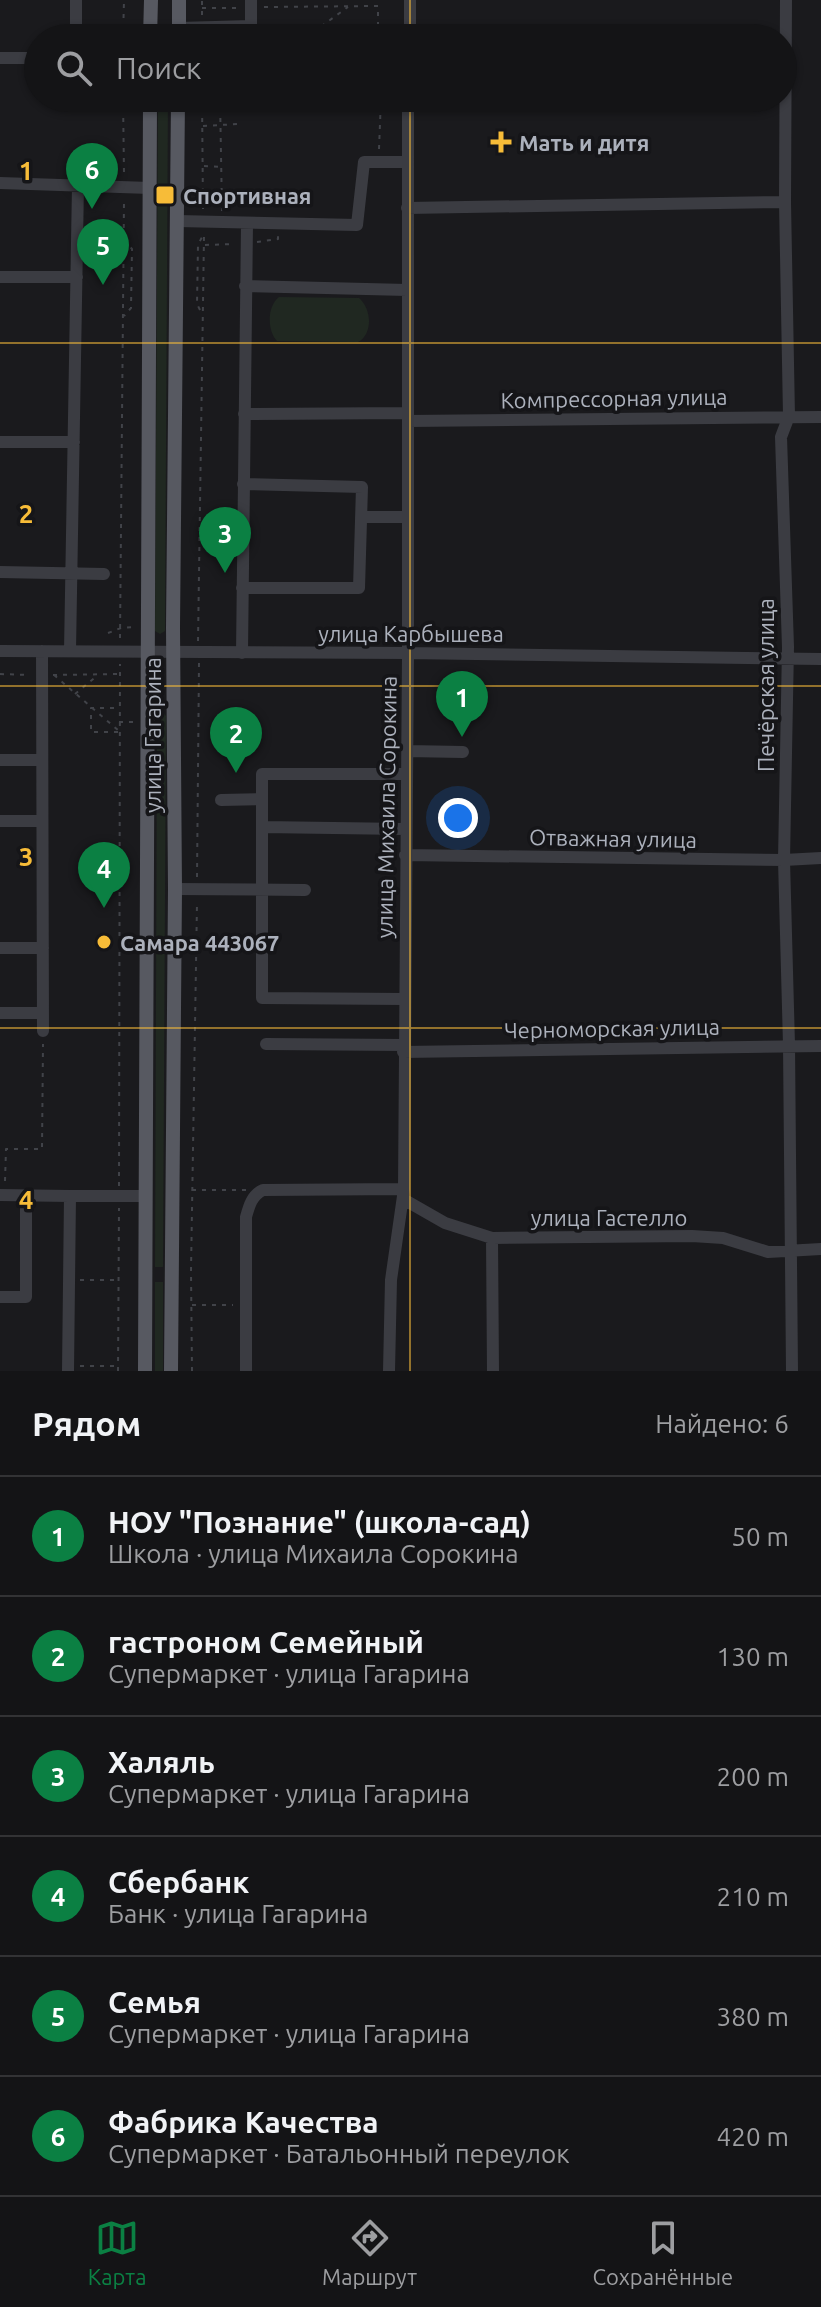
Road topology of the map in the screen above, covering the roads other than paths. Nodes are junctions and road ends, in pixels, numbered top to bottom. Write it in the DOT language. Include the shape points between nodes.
graph roads {
  1 [pos="76,0"];
  2 [pos="151,0"];
  3 [pos="179,0"];
  4 [pos="410,0"];
  5 [pos="786,0"];
  6 [pos="76,24"];
  7 [pos="150,24"];
  8 [pos="179,24"];
  9 [pos="410,24"];
  10 [pos="786,24"];
  11 [pos="0,58"];
  12 [pos="24,58"];
  13 [pos="150,112"];
  14 [pos="178,112"];
  15 [pos="408,112"];
  16 [pos="785,112"];
  17 [pos="408,162"];
  18 [pos="0,183"];
  19 [pos="78,185"];
  20 [pos="150,188"];
  21 [pos="785,202"];
  22 [pos="407,208"];
  23 [pos="178,221"];
  24 [pos="247,224"];
  25 [pos="0,277"];
  26 [pos="77,277"];
  27 [pos="245,286"];
  28 [pos="407,290"];
  29 [pos="244,414"];
  30 [pos="789,416"];
  31 [pos="408,417"];
  32 [pos="821,417"];
  33 [pos="0,442"];
  34 [pos="74,442"];
  35 [pos="243,484"];
  36 [pos="361,517"];
  37 [pos="408,517"];
  38 [pos="0,572"];
  39 [pos="71,573"];
  40 [pos="104,574"];
  41 [pos="242,588"];
  42 [pos="0,651"];
  43 [pos="42,651"];
  44 [pos="70,651"];
  45 [pos="148,653"];
  46 [pos="174,653"];
  47 [pos="242,653"];
  48 [pos="408,653"];
  49 [pos="787,658"];
  50 [pos="821,659"];
  51 [pos="148,706"];
  52 [pos="174,706"];
  53 [pos="407,751"];
  54 [pos="463,752"];
  55 [pos="0,760"];
  56 [pos="42,760"];
  57 [pos="406,774"];
  58 [pos="262,799"];
  59 [pos="221,800"];
  60 [pos="0,821"];
  61 [pos="42,821"];
  62 [pos="262,827"];
  63 [pos="405,829"];
  64 [pos="405,855"];
  65 [pos="821,858"];
  66 [pos="784,860"];
  67 [pos="175,889"];
  68 [pos="262,890"];
  69 [pos="305,890"];
  70 [pos="0,948"];
  71 [pos="43,948"];
  72 [pos="404,999"];
  73 [pos="0,1013"];
  74 [pos="43,1013"];
  75 [pos="43,1031"];
  76 [pos="266,1044"];
  77 [pos="789,1045"];
  78 [pos="821,1046"];
  79 [pos="404,1049"];
  80 [pos="403,1194"];
  81 [pos="2,1195"];
  82 [pos="26,1196"];
  83 [pos="70,1196"];
  84 [pos="146,1196"];
  85 [pos="492,1238"];
  86 [pos="821,1249"];
  87 [pos="789,1251"];
  88 [pos="0,1297"];
  89 [pos="68,1369"];
  90 [pos="145,1371"];
  91 [pos="171,1371"];
  92 [pos="246,1371"];
  93 [pos="389,1371"];
  94 [pos="493,1371"];
  95 [pos="792,1371"];
  1 -- 6 [label="street"];
  2 -- 7 [label="main road"];
  3 -- 8 [label="main road"];
  4 -- 9 [label="street"];
  5 -- 10 [label="street, Печёрская улица"];
  11 -- 12 [label="street"];
  13 -- 20 [label="main road, улица Гагарина"];
  14 -- 23 [label="main road, улица Гагарина"];
  15 -- 17 [label="street, улица Михаила Сорокина"];
  16 -- 21 [label="street, Печёрская улица"];
  17 -- 22 [label="street, улица Михаила Сорокина"];
  17 -- 24 [label="street" via="364,162 357,225"];
  18 -- 19 [label="street"];
  19 -- 20 [label="street"];
  19 -- 26 [label="street"];
  20 -- 45 [label="main road, улица Гагарина"];
  21 -- 22 [label="street"];
  21 -- 30 [label="street, Печёрская улица"];
  22 -- 28 [label="street, улица Михаила Сорокина"];
  23 -- 24 [label="street"];
  23 -- 46 [label="main road, улица Гагарина"];
  24 -- 27 [label="street"];
  25 -- 26 [label="street"];
  26 -- 34 [label="street"];
  27 -- 28 [label="street"];
  27 -- 29 [label="street"];
  28 -- 31 [label="street, улица Михаила Сорокина"];
  29 -- 31 [label="street, Компрессорная улица"];
  29 -- 35 [label="street"];
  30 -- 31 [label="street, Компрессорная улица"];
  30 -- 32 [label="street, Компрессорная улица"];
  30 -- 49 [label="street, Печёрская улица" via="781,437"];
  31 -- 37 [label="street, улица Михаила Сорокина"];
  33 -- 34 [label="street"];
  34 -- 39 [label="street"];
  35 -- 36 [label="street" via="362,487"];
  35 -- 41 [label="street"];
  36 -- 37 [label="street"];
  36 -- 41 [label="street" via="359,588"];
  37 -- 48 [label="street, улица Михаила Сорокина"];
  38 -- 39 [label="street"];
  39 -- 40 [label="street"];
  39 -- 44 [label="street"];
  41 -- 47 [label="street"];
  42 -- 43 [label="street, улица Карбышева"];
  43 -- 44 [label="street, улица Карбышева"];
  43 -- 56 [label="street"];
  44 -- 45 [label="street, улица Карбышева"];
  45 -- 46 [label="street, улица Карбышева"];
  45 -- 51 [label="main road, улица Гагарина"];
  46 -- 47 [label="street, улица Карбышева"];
  46 -- 52 [label="main road, улица Гагарина"];
  47 -- 48 [label="street, улица Карбышева"];
  48 -- 49 [label="street, улица Карбышева"];
  48 -- 53 [label="street, улица Михаила Сорокина"];
  49 -- 50 [label="street, улица Карбышева"];
  49 -- 66 [label="street, Печёрская улица"];
  51 -- 52 [label="main road"];
  51 -- 84 [label="main road, улица Гагарина"];
  52 -- 67 [label="main road, улица Гагарина"];
  53 -- 54 [label="street"];
  53 -- 57 [label="street, улица Михаила Сорокина"];
  55 -- 56 [label="street"];
  56 -- 61 [label="street"];
  57 -- 58 [label="street" via="262,774"];
  57 -- 63 [label="street, улица Михаила Сорокина"];
  58 -- 59 [label="street"];
  58 -- 62 [label="street"];
  60 -- 61 [label="street"];
  61 -- 71 [label="street"];
  62 -- 63 [label="street"];
  62 -- 68 [label="street"];
  63 -- 64 [label="street, улица Михаила Сорокина"];
  64 -- 66 [label="street, Отважная улица"];
  64 -- 72 [label="street, улица Михаила Сорокина"];
  65 -- 66 [label="street, Отважная улица"];
  66 -- 77 [label="street, Печёрская улица"];
  67 -- 68 [label="street"];
  67 -- 91 [label="main road, улица Гагарина"];
  68 -- 69 [label="street"];
  68 -- 72 [label="street" via="262,998"];
  70 -- 71 [label="street"];
  71 -- 74 [label="street"];
  72 -- 79 [label="street, улица Михаила Сорокина"];
  73 -- 74 [label="street"];
  74 -- 75 [label="street"];
  76 -- 79 [label="street, Черноморская улица"];
  77 -- 78 [label="street, Черноморская улица"];
  77 -- 79 [label="street, Черноморская улица"];
  77 -- 87 [label="street, Печёрская улица"];
  79 -- 80 [label="street, улица Михаила Сорокина"];
  80 -- 85 [label="street, улица Гастелло" via="445,1223"];
  80 -- 92 [label="street" via="258,1192 246,1217"];
  80 -- 93 [label="street, улица Михаила Сорокина" via="391,1280"];
  81 -- 82 [label="street"];
  82 -- 83 [label="street"];
  82 -- 88 [label="street" via="26,1297"];
  83 -- 84 [label="street"];
  83 -- 89 [label="street"];
  84 -- 90 [label="main road, улица Гагарина"];
  85 -- 87 [label="street, улица Гастелло" via="692,1236 723,1238 768,1252"];
  85 -- 94 [label="street"];
  86 -- 87 [label="street, улица Гастелло"];
  87 -- 95 [label="street, Печёрская улица"];
}
